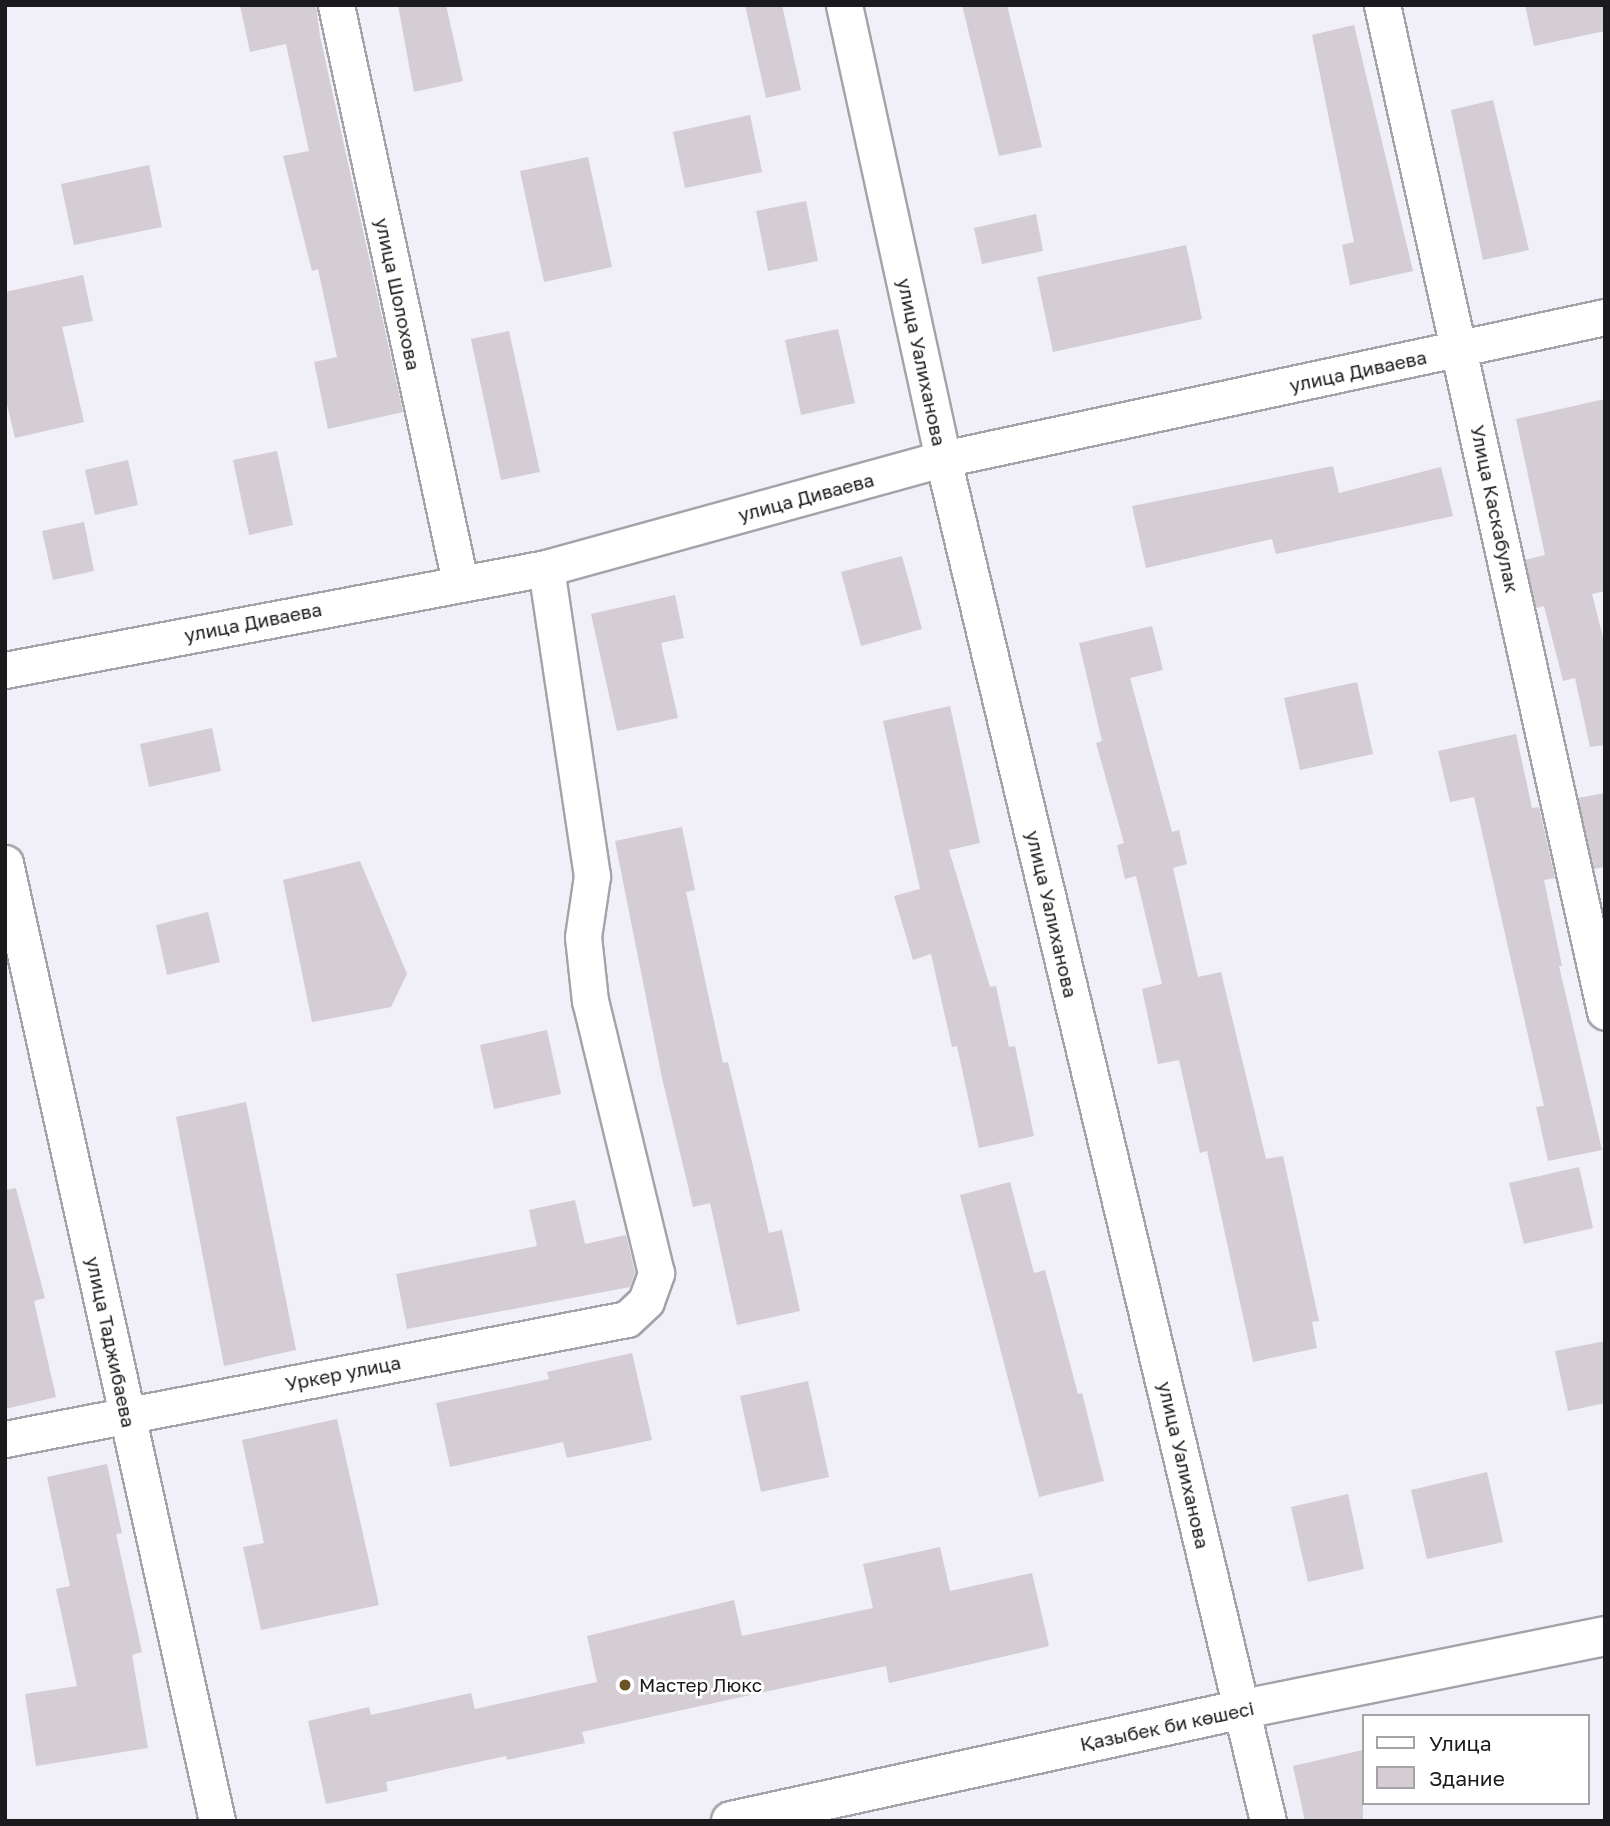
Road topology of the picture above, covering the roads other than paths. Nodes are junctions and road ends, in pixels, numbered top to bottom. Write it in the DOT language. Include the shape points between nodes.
graph roads {
  1 [pos="336,5"];
  2 [pos="844,5"];
  3 [pos="1382,5"];
  4 [pos="1605,317"];
  5 [pos="1460,349"];
  6 [pos="943,459"];
  7 [pos="546,568"];
  8 [pos="460,582"];
  9 [pos="5,670"];
  10 [pos="5,863"];
  11 [pos="1605,1012"];
  12 [pos="127,1415"];
  13 [pos="5,1439"];
  14 [pos="1605,1636"];
  15 [pos="1243,1709"];
  16 [pos="739,1820"];
  17 [pos="217,1821"];
  18 [pos="1268,1821"];
  1 -- 8 [label="street, улица Шолохова"];
  2 -- 6 [label="street, улица Уалиханова"];
  3 -- 5 [label="street, Улица Каскабулак"];
  4 -- 5 [label="street, улица Диваева"];
  5 -- 6 [label="street, улица Диваева"];
  5 -- 11 [label="street, Улица Каскабулак"];
  6 -- 7 [label="street, улица Диваева"];
  6 -- 15 [label="street, улица Уалиханова"];
  7 -- 8 [label="street, улица Диваева"];
  7 -- 12 [label="street, Уркер улица" via="593,876 583,937 590,1001 656,1273 646,1301 627,1319"];
  8 -- 9 [label="street, улица Диваева"];
  10 -- 12 [label="street, улица Таджибаева"];
  12 -- 13 [label="street, Уркер улица"];
  12 -- 17 [label="street, улица Таджибаева"];
  14 -- 15 [label="main road, Қазыбек би көшесі"];
  15 -- 16 [label="main road, Қазыбек би көшесі"];
  15 -- 18 [label="street, улица Уалиханова"];
}
